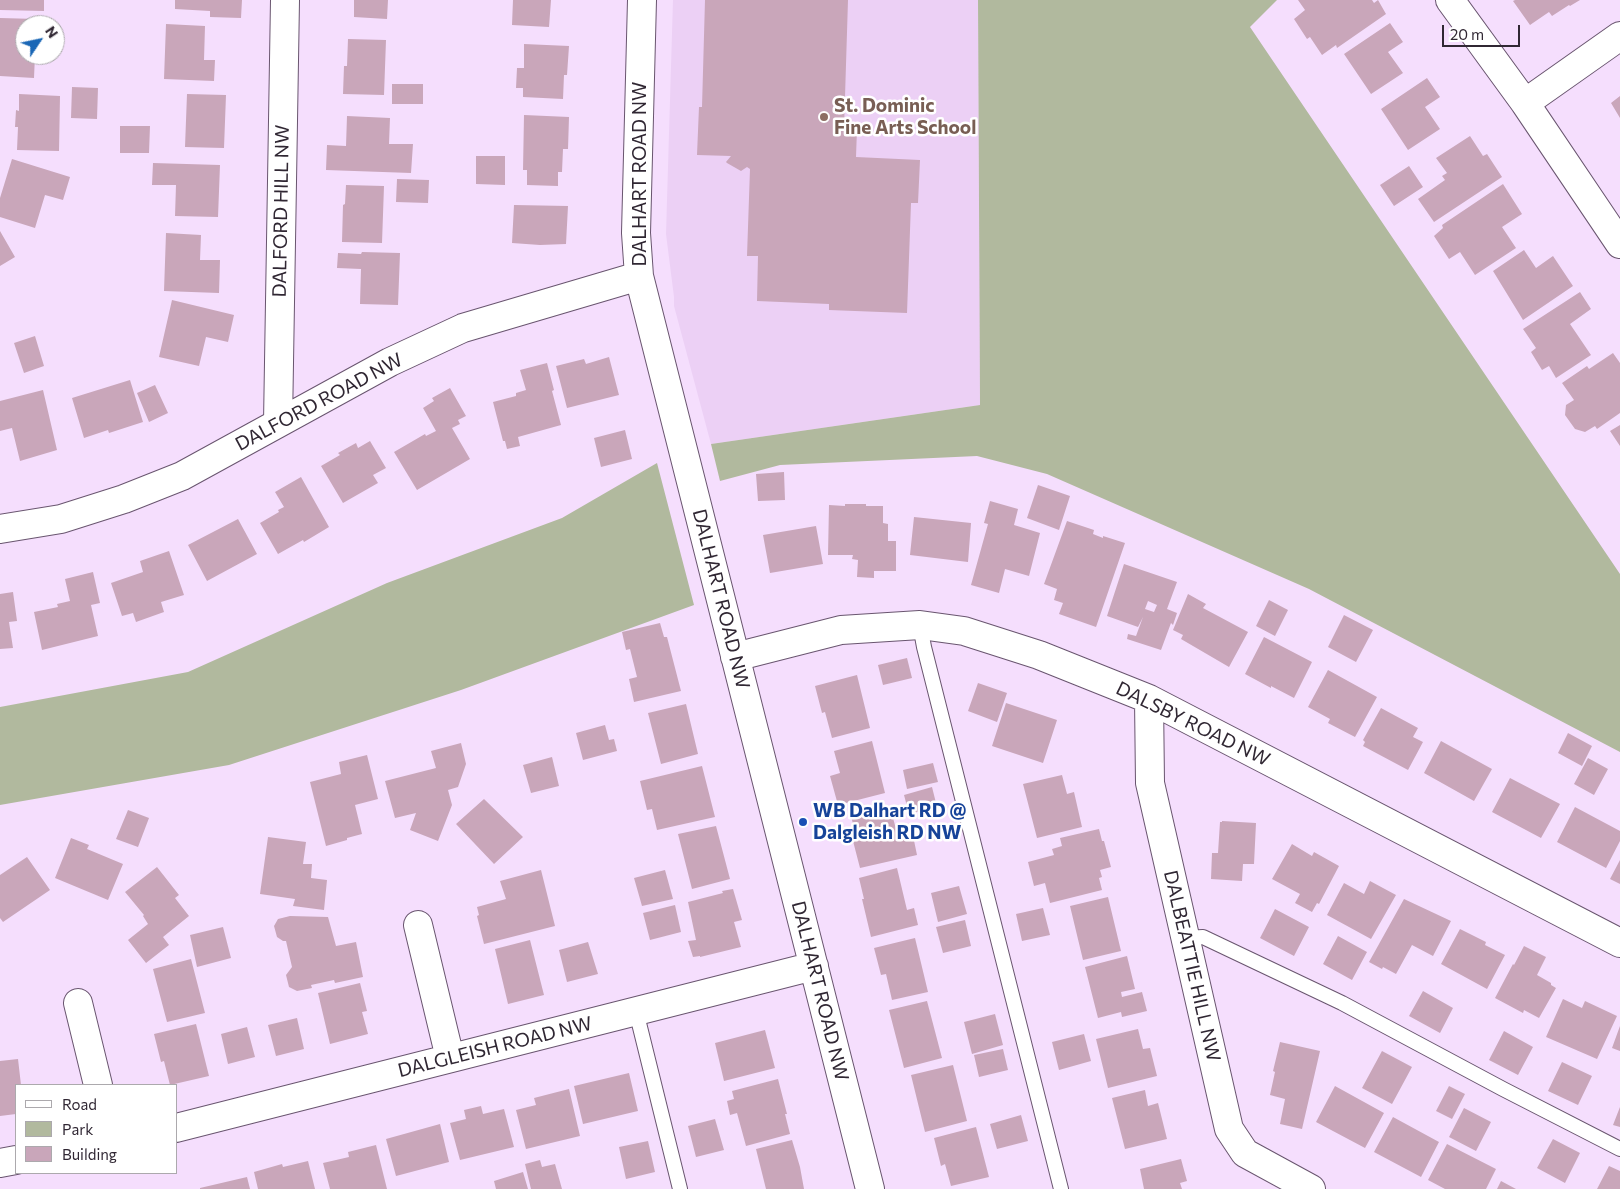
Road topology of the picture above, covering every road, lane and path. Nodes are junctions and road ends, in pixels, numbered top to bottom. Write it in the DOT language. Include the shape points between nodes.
graph roads {
  1 [pos="285,0"];
  2 [pos="642,0"];
  3 [pos="1450,0"];
  4 [pos="1620,36"];
  5 [pos="1525,103"];
  6 [pos="1620,244"];
  7 [pos="639,276"];
  8 [pos="278,423"];
  9 [pos="0,529"];
  10 [pos="920,625"];
  11 [pos="735,657"];
  12 [pos="1149,699"];
  13 [pos="418,925"];
  14 [pos="1185,938"];
  15 [pos="1620,943"];
  16 [pos="814,966"];
  17 [pos="78,1003"];
  18 [pos="636,1011"];
  19 [pos="450,1058"];
  20 [pos="98,1084"];
  21 [pos="178,1127"];
  22 [pos="1620,1150"];
  23 [pos="15,1160"];
  24 [pos="0,1163"];
  25 [pos="678,1188"];
  26 [pos="870,1189"];
  27 [pos="1060,1189"];
  28 [pos="1311,1189"];
  1 -- 8 [label="street, DALFORD HILL NW"];
  2 -- 7 [label="street, DALHART ROAD NW" via="636,233"];
  3 -- 5 [label="street"];
  4 -- 5 [label="street"];
  5 -- 6 [label="street"];
  7 -- 8 [label="street, DALFORD ROAD NW" via="463,328 390,362"];
  7 -- 11 [label="street, DALHART ROAD NW"];
  8 -- 9 [label="street, DALFORD ROAD NW" via="182,476 124,499 61,518"];
  10 -- 11 [label="street, DALSBY ROAD NW" via="842,630"];
  10 -- 12 [label="street, DALSBY ROAD NW" via="964,631 1039,655"];
  10 -- 27 [label="lane"];
  11 -- 16 [label="street, DALHART ROAD NW"];
  12 -- 14 [label="street, DALBEATTIE HILL NW" via="1150,783"];
  12 -- 15 [label="street, DALSBY ROAD NW"];
  13 -- 19 [label="street"];
  14 -- 22 [label="lane" via="1203,937 1342,1003"];
  14 -- 28 [label="street, DALBEATTIE HILL NW" via="1229,1129 1245,1153"];
  16 -- 18 [label="street, DALGLEISH ROAD NW"];
  16 -- 26 [label="street, DALHART ROAD NW"];
  17 -- 20 [label="street"];
  18 -- 19 [label="street, DALGLEISH ROAD NW"];
  18 -- 25 [label="lane"];
  19 -- 21 [label="street, DALGLEISH ROAD NW"];
  23 -- 24 [label="street"];
}
